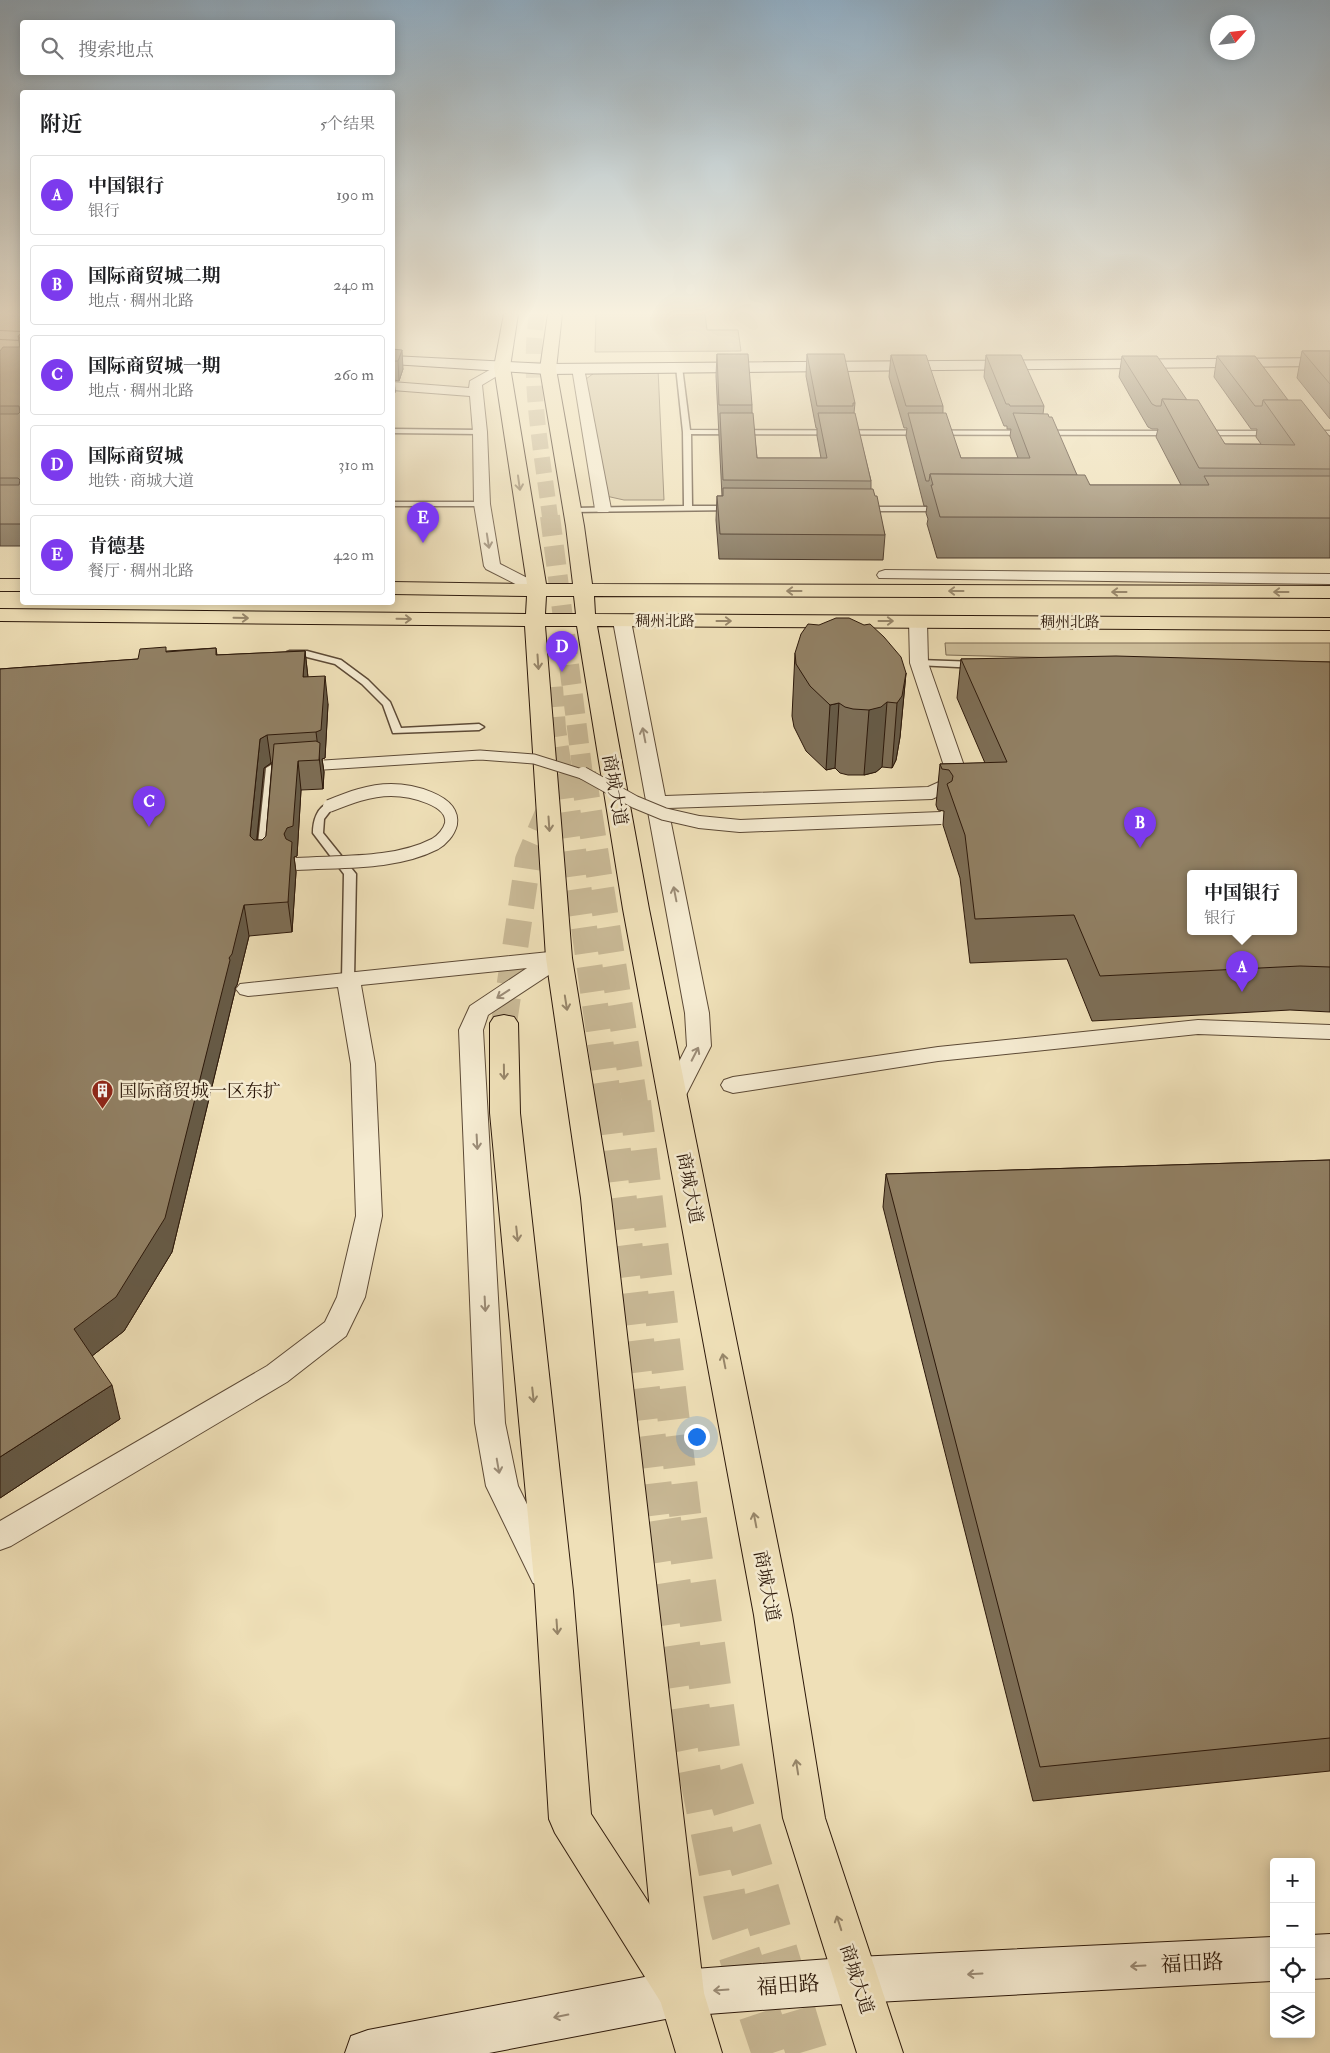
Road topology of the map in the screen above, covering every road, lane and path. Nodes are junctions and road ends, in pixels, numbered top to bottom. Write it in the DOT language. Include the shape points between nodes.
graph roads {
  1 [pos="478,410"];
  2 [pos="509,410"];
  3 [pos="563,410"];
  4 [pos="572,410"];
  5 [pos="684,410"];
  6 [pos="395,431"];
  7 [pos="480,432"];
  8 [pos="687,432"];
  9 [pos="1182,433"];
  10 [pos="1192,433"];
  11 [pos="1281,433"];
  12 [pos="1300,433"];
  13 [pos="1330,433"];
  14 [pos="395,504"];
  15 [pos="482,504"];
  16 [pos="688,508"];
  17 [pos="738,508"];
  18 [pos="603,509"];
  19 [pos="856,509"];
  20 [pos="573,510"];
  21 [pos="955,510"];
  22 [pos="885,574"];
  23 [pos="1330,579"];
  24 [pos="0,585"];
  25 [pos="20,585"];
  26 [pos="395,588"];
  27 [pos="537,590"];
  28 [pos="584,590"];
  29 [pos="1330,592"];
  30 [pos="0,616"];
  31 [pos="535,620"];
  32 [pos="586,621"];
  33 [pos="622,621"];
  34 [pos="918,621"];
  35 [pos="1330,624"];
  36 [pos="282,654"];
  37 [pos="919,663"];
  38 [pos="993,666"];
  39 [pos="479,727"];
  40 [pos="297,766"];
  41 [pos="315,766"];
  42 [pos="657,802"];
  43 [pos="940,818"];
  44 [pos="296,864"];
  45 [pos="262,866"];
  46 [pos="559,958"];
  47 [pos="348,979"];
  48 [pos="248,989"];
  49 [pos="504,1023"];
  50 [pos="1330,1032"];
  51 [pos="733,1085"];
  52 [pos="673,1097"];
  53 [pos="0,1537"];
  54 [pos="554,1591"];
  55 [pos="1330,1956"];
  56 [pos="1315,1957"];
  57 [pos="1270,1959"];
  58 [pos="857,1980"];
  59 [pos="680,1994"];
  60 [pos="368,2053"];
  61 [pos="699,2053"];
  62 [pos="880,2053"];
  1 -- 7 [label="street"];
  2 -- 27 [label="main road, one-way"];
  3 -- 20 [label="main road, 商城大道"];
  4 -- 18 [label="street"];
  5 -- 8 [label="lane"];
  6 -- 7 [label="lane"];
  7 -- 15 [label="street"];
  8 -- 9 [label="lane"];
  8 -- 16 [label="lane"];
  10 -- 11 [label="lane"];
  12 -- 13 [label="lane"];
  14 -- 15 [label="lane"];
  15 -- 27 [label="street, one-way" via="492,566"];
  16 -- 17 [label="lane"];
  16 -- 18 [label="lane"];
  18 -- 20 [label="lane"];
  19 -- 21 [label="lane"];
  20 -- 28 [label="main road, 商城大道"];
  22 -- 23 [label="street"];
  24 -- 25 [label="main road"];
  26 -- 27 [label="main road, 稠州北路"];
  27 -- 28 [label="main road, 稠州北路"];
  27 -- 31 [label="main road"];
  29 -- 28 [label="main road, 稠州北路, one-way"];
  28 -- 32 [label="main road, 商城大道"];
  30 -- 31 [label="main road, 稠州北路, one-way"];
  31 -- 32 [label="main road, 稠州北路"];
  31 -- 46 [label="main road, one-way"];
  32 -- 33 [label="main road, 稠州北路"];
  32 -- 52 [label="main road, 商城大道" via="636,909"];
  33 -- 34 [label="main road, 稠州北路, one-way"];
  42 -- 33 [label="street, one-way"];
  34 -- 35 [label="main road, 稠州北路"];
  34 -- 37 [label="street"];
  36 -- 39 [label="lane" via="307,654 338,662 387,704 397,731"];
  37 -- 38 [label="lane"];
  37 -- 42 [label="street" via="959,780 932,793"];
  40 -- 45 [label="lane" via="271,768"];
  41 -- 43 [label="lane, bridge" via="506,756 558,764 664,814 699,822 740,826"];
  52 -- 42 [label="street, one-way" via="699,1046 697,1013"];
  44 -- 47 [label="lane, bridge" via="398,856 416,852 435,844 446,834 451,824 450,815 430,797 392,790 348,797 329,806 319,819 318,832 350,874"];
  46 -- 47 [label="street"];
  46 -- 54 [label="street, one-way" via="478,1011 471,1030 490,1423 502,1486"];
  46 -- 59 [label="main road, one-way" via="596,1198"];
  47 -- 48 [label="street"];
  47 -- 53 [label="street" via="364,1064 369,1216 351,1296 336,1329 277,1374"];
  49 -- 54 [label="main road, one-way" via="505,1113"];
  50 -- 51 [label="street" via="1198,1027 938,1054"];
  58 -- 52 [label="main road, 商城大道, one-way" via="804,1818 773,1615"];
  54 -- 59 [label="main road, one-way" via="570,1819"];
  55 -- 56 [label="street"];
  57 -- 58 [label="street, 福田路, one-way"];
  58 -- 59 [label="street, 福田路, one-way"];
  58 -- 62 [label="main road, 商城大道"];
  59 -- 60 [label="street, 福田路, one-way"];
  59 -- 61 [label="main road"];
}
